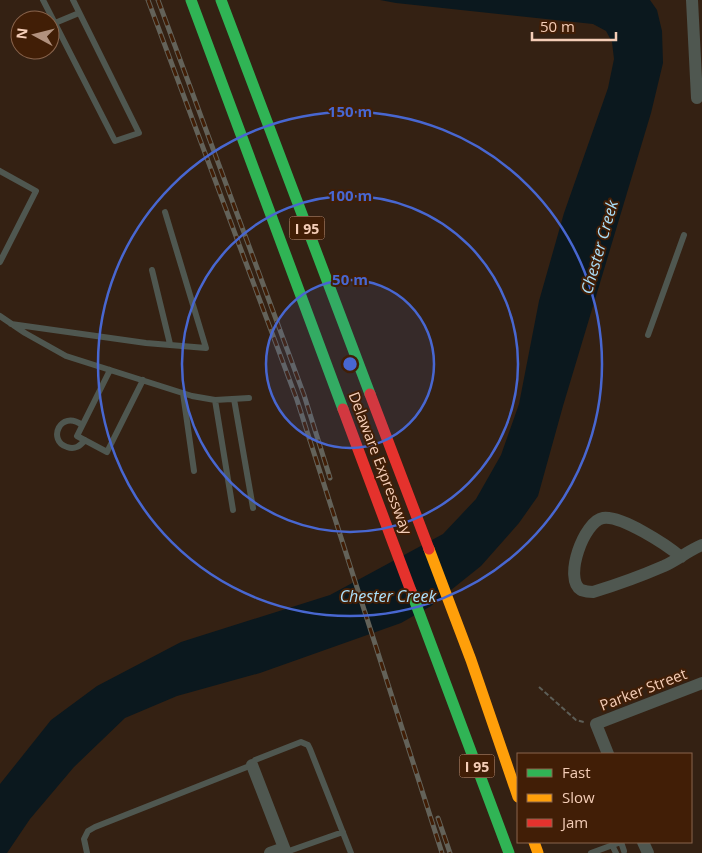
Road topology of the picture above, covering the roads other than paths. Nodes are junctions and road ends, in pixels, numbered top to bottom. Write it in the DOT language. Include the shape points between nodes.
graph roads {
  1 [pos="73,0"];
  2 [pos="191,0"];
  3 [pos="221,0"];
  4 [pos="692,0"];
  5 [pos="78,12"];
  6 [pos="60,21"];
  7 [pos="60,33"];
  8 [pos="697,98"];
  9 [pos="2,172"];
  10 [pos="0,181"];
  11 [pos="165,212"];
  12 [pos="684,235"];
  13 [pos="0,262"];
  14 [pos="152,270"];
  15 [pos="0,316"];
  16 [pos="11,324"];
  17 [pos="648,335"];
  18 [pos="170,344"];
  19 [pos="110,370"];
  20 [pos="143,380"];
  21 [pos="183,393"];
  22 [pos="250,398"];
  23 [pos="234,399"];
  24 [pos="215,400"];
  25 [pos="82,425"];
  26 [pos="84,440"];
  27 [pos="194,472"];
  28 [pos="253,508"];
  29 [pos="233,510"];
  30 [pos="702,546"];
  31 [pos="681,557"];
  32 [pos="702,684"];
  33 [pos="608,753"];
  34 [pos="252,766"];
  35 [pos="517,794"];
  36 [pos="343,832"];
  37 [pos="618,843"];
  38 [pos="621,843"];
  39 [pos="612,845"];
  40 [pos="285,851"];
  41 [pos="603,851"];
  42 [pos="624,851"];
  43 [pos="87,853"];
  44 [pos="270,853"];
  45 [pos="351,853"];
  46 [pos="509,853"];
  47 [pos="591,853"];
  48 [pos="616,853"];
  1 -- 5 [label="lane"];
  2 -- 46 [label="highway, Delaware Expressway / I 95"];
  3 -- 35 [label="highway, Delaware Expressway / I 95" via="471,660"];
  4 -- 8 [label="street"];
  5 -- 6 [label="lane"];
  5 -- 7 [label="lane" via="139,133 116,141"];
  9 -- 10 [label="lane"];
  9 -- 13 [label="lane" via="36,191"];
  11 -- 18 [label="lane" via="206,348"];
  12 -- 17 [label="lane"];
  14 -- 18 [label="lane"];
  15 -- 16 [label="lane"];
  16 -- 18 [label="lane"];
  16 -- 19 [label="lane" via="66,356"];
  19 -- 20 [label="lane"];
  19 -- 25 [label="lane"];
  20 -- 21 [label="lane"];
  20 -- 26 [label="lane" via="107,452"];
  21 -- 24 [label="lane"];
  21 -- 27 [label="lane"];
  22 -- 23 [label="lane"];
  23 -- 24 [label="lane"];
  23 -- 28 [label="lane"];
  24 -- 29 [label="lane"];
  25 -- 26 [label="lane" via="77,436"];
  25 -- 26 [label="lane" via="76,420 61,424 58,440 71,449"];
  30 -- 31 [label="street"];
  31 -- 31 [label="street" via="651,535 603,518 586,531 574,562 575,582 581,590 593,592"];
  32 -- 33 [label="street, Parker Street" via="596,724"];
  34 -- 36 [label="lane" via="255,760 305,742"];
  34 -- 40 [label="street"];
  34 -- 43 [label="lane" via="95,827 84,839"];
  36 -- 40 [label="lane"];
  36 -- 45 [label="lane"];
  37 -- 39 [label="lane"];
  38 -- 42 [label="lane"];
  39 -- 41 [label="lane"];
  39 -- 48 [label="lane"];
  40 -- 44 [label="street"];
  41 -- 47 [label="lane"];
}
